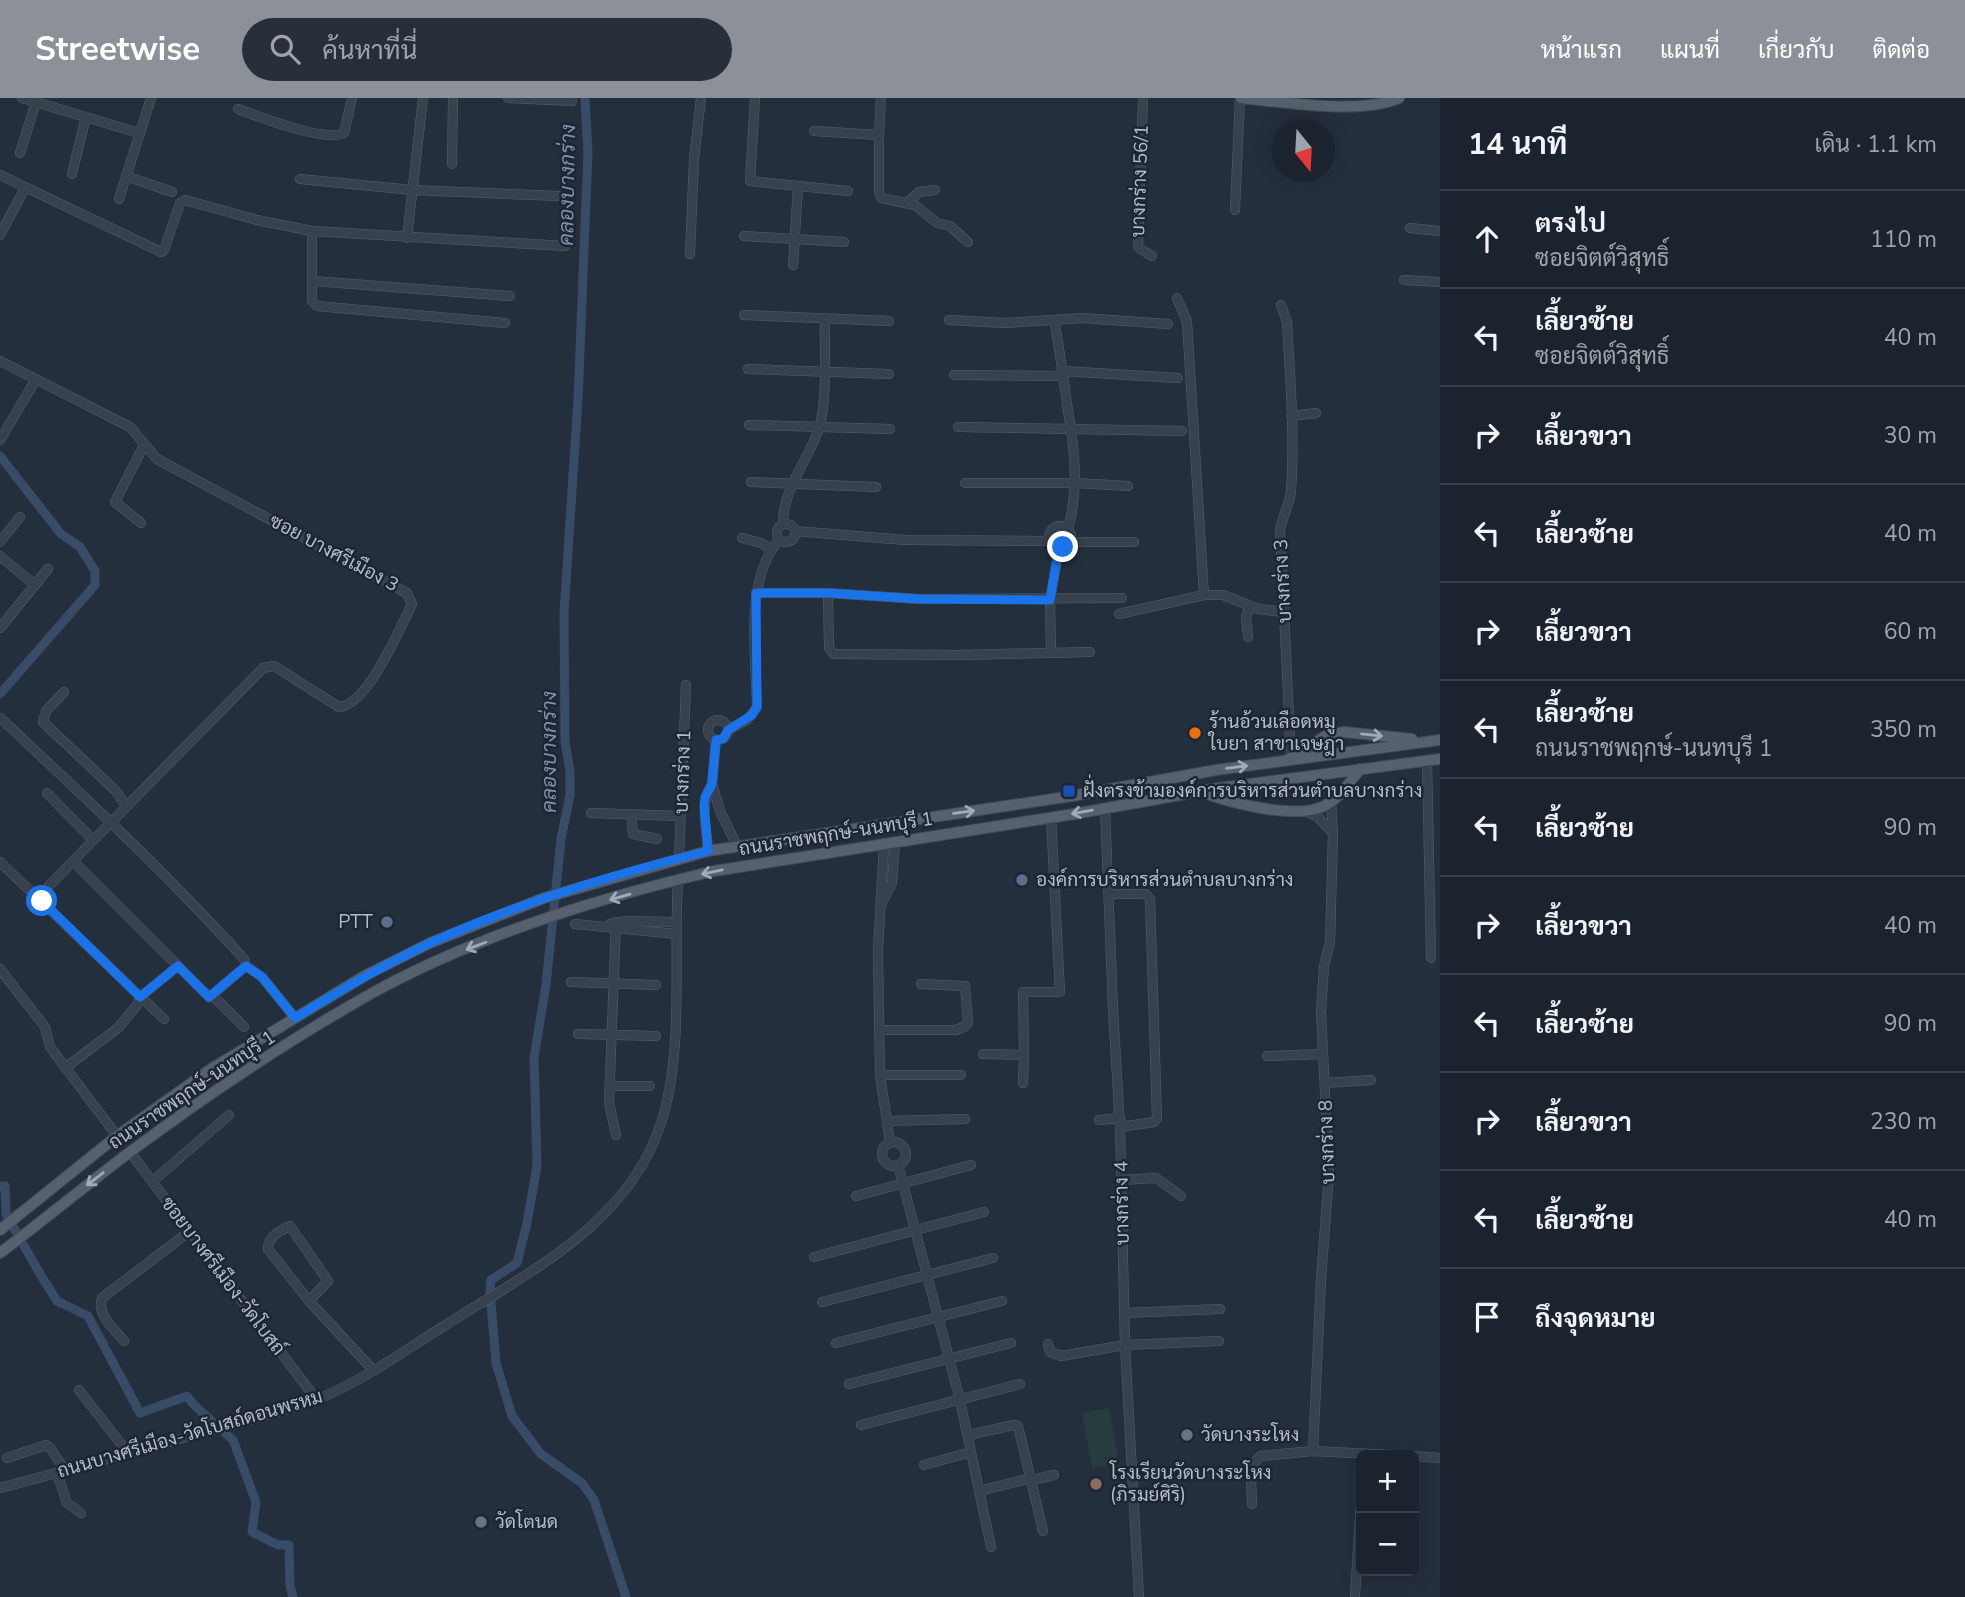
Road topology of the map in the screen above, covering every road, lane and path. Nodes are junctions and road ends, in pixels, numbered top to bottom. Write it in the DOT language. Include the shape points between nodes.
graph roads {
  1 [pos="23,98"];
  2 [pos="151,98"];
  3 [pos="352,98"];
  4 [pos="423,98"];
  5 [pos="453,98"];
  6 [pos="508,98"];
  7 [pos="701,98"];
  8 [pos="755,98"];
  9 [pos="881,98"];
  10 [pos="1143,98"];
  11 [pos="1241,98"];
  12 [pos="1399,98"];
  13 [pos="1262,99"];
  14 [pos="572,101"];
  15 [pos="36,102"];
  16 [pos="238,109"];
  17 [pos="86,117"];
  18 [pos="814,131"];
  19 [pos="139,133"];
  20 [pos="879,135"];
  21 [pos="20,153"];
  22 [pos="452,164"];
  23 [pos="72,174"];
  24 [pos="0,175"];
  25 [pos="126,176"];
  26 [pos="300,179"];
  27 [pos="798,187"];
  28 [pos="25,188"];
  29 [pos="412,190"];
  30 [pos="935,190"];
  31 [pos="848,191"];
  32 [pos="172,192"];
  33 [pos="559,197"];
  34 [pos="120,199"];
  35 [pos="908,202"];
  36 [pos="1235,210"];
  37 [pos="1410,228"];
  38 [pos="1440,231"];
  39 [pos="312,232"];
  40 [pos="0,235"];
  41 [pos="744,236"];
  42 [pos="407,238"];
  43 [pos="795,238"];
  44 [pos="844,242"];
  45 [pos="968,242"];
  46 [pos="565,246"];
  47 [pos="690,254"];
  48 [pos="1152,256"];
  49 [pos="793,265"];
  50 [pos="1404,280"];
  51 [pos="313,281"];
  52 [pos="1440,282"];
  53 [pos="510,296"];
  54 [pos="1177,298"];
  55 [pos="1282,305"];
  56 [pos="744,316"];
  57 [pos="825,318"];
  58 [pos="948,320"];
  59 [pos="1054,320"];
  60 [pos="889,321"];
  61 [pos="505,323"];
  62 [pos="1168,324"];
  63 [pos="2,362"];
  64 [pos="748,369"];
  65 [pos="824,371"];
  66 [pos="889,374"];
  67 [pos="1064,374"];
  68 [pos="954,375"];
  69 [pos="1178,379"];
  70 [pos="35,381"];
  71 [pos="1316,413"];
  72 [pos="1291,416"];
  73 [pos="749,425"];
  74 [pos="819,427"];
  75 [pos="958,427"];
  76 [pos="890,429"];
  77 [pos="1072,430"];
  78 [pos="1182,431"];
  79 [pos="1,440"];
  80 [pos="144,445"];
  81 [pos="751,482"];
  82 [pos="965,483"];
  83 [pos="1076,483"];
  84 [pos="793,485"];
  85 [pos="1128,486"];
  86 [pos="876,487"];
  87 [pos="20,517"];
  88 [pos="141,523"];
  89 [pos="783,524"];
  90 [pos="1068,529"];
  91 [pos="795,531"];
  92 [pos="742,538"];
  93 [pos="779,540"];
  94 [pos="1049,541"];
  95 [pos="0,542"];
  96 [pos="1070,542"];
  97 [pos="1134,542"];
  98 [pos="1059,548"];
  99 [pos="771,549"];
  100 [pos="0,556"];
  101 [pos="48,569"];
  102 [pos="35,585"];
  103 [pos="756,593"];
  104 [pos="828,593"];
  105 [pos="1204,595"];
  106 [pos="1122,598"];
  107 [pos="1050,600"];
  108 [pos="1250,606"];
  109 [pos="1284,612"];
  110 [pos="1119,614"];
  111 [pos="0,628"];
  112 [pos="1248,637"];
  113 [pos="1051,652"];
  114 [pos="1090,652"];
  115 [pos="686,685"];
  116 [pos="64,692"];
  117 [pos="0,718"];
  118 [pos="728,730"];
  119 [pos="1290,733"];
  120 [pos="716,740"];
  121 [pos="1438,741"];
  122 [pos="1307,746"];
  123 [pos="1289,759"];
  124 [pos="1440,759"];
  125 [pos="1427,760"];
  126 [pos="1360,769"];
  127 [pos="712,784"];
  128 [pos="1200,791"];
  129 [pos="47,793"];
  130 [pos="1331,802"];
  131 [pos="126,806"];
  132 [pos="1105,808"];
  133 [pos="1303,811"];
  134 [pos="591,813"];
  135 [pos="631,814"];
  136 [pos="681,816"];
  137 [pos="1051,817"];
  138 [pos="112,821"];
  139 [pos="725,823"];
  140 [pos="707,830"];
  141 [pos="1333,833"];
  142 [pos="657,839"];
  143 [pos="93,840"];
  144 [pos="889,844"];
  145 [pos="737,846"];
  146 [pos="708,851"];
  147 [pos="679,858"];
  148 [pos="73,861"];
  149 [pos="0,862"];
  150 [pos="678,880"];
  151 [pos="1109,894"];
  152 [pos="42,901"];
  153 [pos="676,922"];
  154 [pos="575,924"];
  155 [pos="615,925"];
  156 [pos="676,934"];
  157 [pos="1431,958"];
  158 [pos="178,966"];
  159 [pos="246,966"];
  160 [pos="0,969"];
  161 [pos="571,982"];
  162 [pos="613,984"];
  163 [pos="921,984"];
  164 [pos="656,985"];
  165 [pos="212,995"];
  166 [pos="140,997"];
  167 [pos="295,1018"];
  168 [pos="164,1019"];
  169 [pos="244,1027"];
  170 [pos="880,1030"];
  171 [pos="578,1034"];
  172 [pos="613,1035"];
  173 [pos="656,1036"];
  174 [pos="983,1054"];
  175 [pos="1323,1054"];
  176 [pos="1024,1055"];
  177 [pos="1266,1056"];
  178 [pos="65,1068"];
  179 [pos="880,1075"];
  180 [pos="961,1075"];
  181 [pos="1371,1080"];
  182 [pos="1023,1083"];
  183 [pos="1325,1083"];
  184 [pos="610,1086"];
  185 [pos="650,1086"];
  186 [pos="229,1115"];
  187 [pos="965,1119"];
  188 [pos="1099,1120"];
  189 [pos="887,1121"];
  190 [pos="1120,1122"];
  191 [pos="616,1135"];
  192 [pos="117,1136"];
  193 [pos="890,1142"];
  194 [pos="130,1152"];
  195 [pos="971,1165"];
  196 [pos="898,1166"];
  197 [pos="1122,1180"];
  198 [pos="152,1182"];
  199 [pos="904,1183"];
  200 [pos="856,1196"];
  201 [pos="1181,1196"];
  202 [pos="984,1212"];
  203 [pos="0,1230"];
  204 [pos="917,1230"];
  205 [pos="190,1231"];
  206 [pos="0,1253"];
  207 [pos="814,1257"];
  208 [pos="993,1258"];
  209 [pos="928,1275"];
  210 [pos="309,1301"];
  211 [pos="1002,1301"];
  212 [pos="822,1303"];
  213 [pos="1220,1309"];
  214 [pos="1124,1313"];
  215 [pos="939,1317"];
  216 [pos="1219,1340"];
  217 [pos="124,1341"];
  218 [pos="836,1343"];
  219 [pos="1011,1343"];
  220 [pos="1048,1344"];
  221 [pos="1125,1345"];
  222 [pos="949,1358"];
  223 [pos="374,1371"];
  224 [pos="849,1384"];
  225 [pos="1020,1384"];
  226 [pos="79,1390"];
  227 [pos="316,1399"];
  228 [pos="960,1400"];
  229 [pos="861,1425"];
  230 [pos="968,1436"];
  231 [pos="1313,1451"];
  232 [pos="971,1452"];
  233 [pos="128,1453"];
  234 [pos="1356,1454"];
  235 [pos="1419,1456"];
  236 [pos="7,1458"];
  237 [pos="1440,1458"];
  238 [pos="924,1465"];
  239 [pos="61,1472"];
  240 [pos="1054,1475"];
  241 [pos="1032,1479"];
  242 [pos="0,1488"];
  243 [pos="979,1491"];
  244 [pos="1252,1504"];
  245 [pos="81,1513"];
  246 [pos="1360,1513"];
  247 [pos="1042,1531"];
  248 [pos="991,1547"];
  249 [pos="1355,1595"];
  250 [pos="1139,1597"];
  1 -- 15 [label="street"];
  2 -- 19 [label="street"];
  3 -- 16 [label="street" via="340,135 315,133"];
  4 -- 29 [label="street"];
  5 -- 22 [label="street"];
  6 -- 14 [label="street"];
  7 -- 47 [label="street"];
  8 -- 27 [label="street" via="750,181"];
  9 -- 20 [label="street"];
  10 -- 48 [label="street, บางกร่าง 56/1" via="1138,244"];
  11 -- 13 [label="main road"];
  11 -- 36 [label="street"];
  12 -- 13 [label="main road" via="1373,105"];
  15 -- 17 [label="street"];
  15 -- 21 [label="street"];
  17 -- 19 [label="street"];
  17 -- 23 [label="street"];
  18 -- 20 [label="street"];
  19 -- 25 [label="street"];
  20 -- 35 [label="street" via="880,195"];
  24 -- 28 [label="street"];
  25 -- 32 [label="street"];
  25 -- 34 [label="street"];
  26 -- 29 [label="street"];
  27 -- 31 [label="street"];
  27 -- 43 [label="street"];
  28 -- 39 [label="street" via="161,252 182,200"];
  28 -- 40 [label="street"];
  29 -- 33 [label="street"];
  29 -- 42 [label="street"];
  30 -- 35 [label="street" via="919,192"];
  35 -- 45 [label="street"];
  37 -- 38 [label="street"];
  39 -- 42 [label="street"];
  39 -- 51 [label="street"];
  41 -- 43 [label="street"];
  42 -- 46 [label="street"];
  43 -- 44 [label="street"];
  43 -- 49 [label="street"];
  50 -- 52 [label="street"];
  51 -- 53 [label="street"];
  51 -- 61 [label="street" via="312,301 317,306"];
  54 -- 105 [label="street" via="1187,323"];
  55 -- 72 [label="street, บางกร่าง 3" via="1287,322"];
  56 -- 57 [label="street"];
  57 -- 60 [label="street"];
  57 -- 65 [label="street"];
  58 -- 59 [label="street"];
  59 -- 62 [label="street"];
  59 -- 67 [label="street"];
  63 -- 70 [label="street, ซอย บางศรีเมือง 3"];
  64 -- 65 [label="street"];
  65 -- 66 [label="street"];
  65 -- 74 [label="street"];
  67 -- 68 [label="street"];
  67 -- 69 [label="street"];
  67 -- 77 [label="street"];
  70 -- 79 [label="street"];
  70 -- 80 [label="street, ซอย บางศรีเมือง 3" via="130,427"];
  71 -- 72 [label="street"];
  72 -- 109 [label="street, บางกร่าง 3" via="1291,491 1280,531"];
  73 -- 74 [label="street"];
  74 -- 76 [label="street"];
  74 -- 84 [label="street"];
  75 -- 77 [label="street"];
  77 -- 78 [label="street"];
  77 -- 83 [label="street"];
  80 -- 88 [label="street" via="115,502"];
  80 -- 131 [label="street, ซอย บางศรีเมือง 3" via="158,459 407,593 412,604 381,664 349,704 339,707 274,666 263,668"];
  81 -- 84 [label="street"];
  82 -- 83 [label="street"];
  83 -- 85 [label="street"];
  83 -- 90 [label="street"];
  84 -- 86 [label="street"];
  84 -- 89 [label="street"];
  87 -- 95 [label="street"];
  89 -- 91 [label="street"];
  89 -- 93 [label="street" via="776,533"];
  90 -- 94 [label="street" via="1053,527"];
  90 -- 96 [label="street"];
  91 -- 93 [label="street" via="790,542"];
  91 -- 94 [label="street" via="905,540"];
  92 -- 99 [label="street"];
  93 -- 99 [label="street"];
  94 -- 98 [label="street"];
  96 -- 97 [label="street"];
  96 -- 98 [label="street"];
  98 -- 107 [label="street"];
  99 -- 103 [label="street"];
  100 -- 102 [label="street"];
  101 -- 102 [label="street"];
  102 -- 111 [label="street"];
  103 -- 104 [label="street"];
  103 -- 118 [label="street" via="757,707 747,720"];
  104 -- 107 [label="street"];
  104 -- 113 [label="street" via="829,649 834,654"];
  105 -- 108 [label="street" via="1223,595"];
  105 -- 110 [label="street"];
  106 -- 107 [label="street"];
  107 -- 113 [label="street"];
  108 -- 109 [label="street"];
  108 -- 112 [label="street"];
  109 -- 119 [label="street, บางกร่าง 3"];
  113 -- 114 [label="street"];
  115 -- 136 [label="street, บางกร่าง 1"];
  116 -- 131 [label="street" via="46,711 43,722"];
  117 -- 138 [label="street"];
  118 -- 120 [label="street" via="725,738"];
  118 -- 120 [label="street" via="724,722 712,723 709,734"];
  119 -- 122 [label="street"];
  119 -- 123 [label="street, บางกร่าง 3"];
  120 -- 127 [label="street"];
  122 -- 121 [label="main road, one-way" via="1344,732"];
  121 -- 123 [label="main road, ถนนราชพฤกษ์-นนทบุรี 1"];
  122 -- 123 [label="main road"];
  145 -- 123 [label="main road, ถนนราชพฤกษ์-นนทบุรี 1, one-way"];
  124 -- 125 [label="main road, ถนนราชพฤกษ์-นนทบุรี 1"];
  125 -- 126 [label="main road, ถนนราชพฤกษ์-นนทบุรี 1"];
  125 -- 157 [label="street"];
  126 -- 128 [label="main road, ถนนราชพฤกษ์-นนทบุรี 1"];
  126 -- 130 [label="main road"];
  127 -- 139 [label="street"];
  127 -- 140 [label="street" via="704,805"];
  128 -- 132 [label="main road, ถนนราชพฤกษ์-นนทบุรี 1"];
  128 -- 133 [label="main road" via="1238,804"];
  129 -- 143 [label="street"];
  130 -- 133 [label="main road"];
  130 -- 141 [label="street, บางกร่าง 8"];
  131 -- 138 [label="street, ซอย บางศรีเมือง 3"];
  132 -- 137 [label="main road, ถนนราชพฤกษ์-นนทบุรี 1, one-way"];
  132 -- 151 [label="street, บางกร่าง 4"];
  133 -- 141 [label="street" via="1318,817"];
  134 -- 135 [label="street"];
  135 -- 136 [label="street"];
  135 -- 142 [label="street" via="633,834"];
  136 -- 147 [label="street, บางกร่าง 1"];
  137 -- 144 [label="main road, ถนนราชพฤกษ์-นนทบุรี 1"];
  137 -- 176 [label="street" via="1060,992 1023,992"];
  138 -- 143 [label="street, ซอย บางศรีเมือง 3"];
  138 -- 159 [label="street"];
  139 -- 140 [label="street"];
  139 -- 145 [label="street"];
  140 -- 146 [label="street"];
  141 -- 175 [label="street, บางกร่าง 8" via="1331,942 1322,992"];
  143 -- 148 [label="street, ซอย บางศรีเมือง 3"];
  144 -- 150 [label="main road, ถนนราชพฤกษ์-นนทบุรี 1, one-way"];
  144 -- 170 [label="street" via="892,883 880,908"];
  145 -- 146 [label="main road, ถนนราชพฤกษ์-นนทบุรี 1"];
  146 -- 147 [label="main road, ถนนราชพฤกษ์-นนทบุรี 1"];
  147 -- 167 [label="main road, ถนนราชพฤกษ์-นนทบุรี 1" via="544,898 430,943"];
  148 -- 152 [label="street, ซอย บางศรีเมือง 3" via="45,890"];
  148 -- 158 [label="street"];
  149 -- 152 [label="street"];
  150 -- 153 [label="street, ถนนบางศรีเมือง-วัดโบสถ์ดอนพรหม"];
  150 -- 194 [label="main road, ถนนราชพฤกษ์-นนทบุรี 1, one-way" via="539,921 447,957 375,992 225,1084"];
  151 -- 190 [label="street, บางกร่าง 4"];
  151 -- 190 [label="street" via="1146,894 1150,899 1157,1118 1154,1122"];
  152 -- 166 [label="street"];
  153 -- 155 [label="street"];
  153 -- 156 [label="street, ถนนบางศรีเมือง-วัดโบสถ์ดอนพรหม"];
  154 -- 155 [label="street"];
  155 -- 156 [label="street"];
  155 -- 162 [label="street"];
  156 -- 223 [label="street, ถนนบางศรีเมือง-วัดโบสถ์ดอนพรหม" via="667,1104 638,1174 611,1208 554,1256"];
  158 -- 165 [label="street"];
  158 -- 166 [label="street"];
  159 -- 165 [label="street"];
  159 -- 167 [label="street" via="262,977"];
  160 -- 178 [label="street" via="45,1027 50,1047"];
  161 -- 162 [label="street"];
  162 -- 164 [label="street"];
  162 -- 172 [label="street"];
  163 -- 170 [label="street" via="965,986 966,1026 956,1030"];
  165 -- 169 [label="street"];
  166 -- 168 [label="street"];
  166 -- 178 [label="street" via="118,1028"];
  167 -- 192 [label="main road, ถนนราชพฤกษ์-นนทบุรี 1" via="211,1069"];
  170 -- 179 [label="street"];
  171 -- 172 [label="street"];
  172 -- 173 [label="street"];
  172 -- 184 [label="street"];
  174 -- 176 [label="street"];
  175 -- 177 [label="street"];
  175 -- 183 [label="street, บางกร่าง 8"];
  176 -- 182 [label="street"];
  178 -- 192 [label="street"];
  179 -- 180 [label="street"];
  179 -- 189 [label="street"];
  181 -- 183 [label="street"];
  183 -- 231 [label="street, บางกร่าง 8" via="1329,1175"];
  184 -- 185 [label="street"];
  184 -- 191 [label="street"];
  186 -- 198 [label="street"];
  187 -- 189 [label="street"];
  188 -- 190 [label="street"];
  189 -- 193 [label="street"];
  190 -- 197 [label="street, บางกร่าง 4"];
  192 -- 203 [label="main road, ถนนราชพฤกษ์-นนทบุรี 1"];
  193 -- 196 [label="street" via="900,1143 905,1150 905,1159"];
  193 -- 196 [label="street" via="882,1158"];
  194 -- 198 [label="street, ซอยบางศรีเมือง-วัดโบสถ์"];
  194 -- 206 [label="main road, ถนนราชพฤกษ์-นนทบุรี 1, one-way"];
  195 -- 199 [label="street"];
  196 -- 199 [label="street"];
  197 -- 201 [label="street" via="1156,1178"];
  197 -- 214 [label="street, บางกร่าง 4"];
  198 -- 205 [label="street, ซอยบางศรีเมือง-วัดโบสถ์"];
  199 -- 200 [label="street"];
  199 -- 204 [label="street"];
  202 -- 204 [label="street"];
  204 -- 207 [label="street"];
  204 -- 209 [label="street"];
  205 -- 217 [label="street" via="102,1298 103,1315"];
  205 -- 227 [label="street, ซอยบางศรีเมือง-วัดโบสถ์"];
  208 -- 209 [label="street"];
  209 -- 212 [label="street"];
  209 -- 215 [label="street"];
  210 -- 210 [label="street" via="268,1248 275,1234 290,1226 328,1281"];
  210 -- 223 [label="street"];
  211 -- 215 [label="street"];
  213 -- 214 [label="street"];
  214 -- 221 [label="street, บางกร่าง 4"];
  215 -- 218 [label="street"];
  215 -- 222 [label="street"];
  216 -- 221 [label="street"];
  219 -- 222 [label="street"];
  220 -- 221 [label="street" via="1051,1352 1061,1356"];
  221 -- 250 [label="street, บางกร่าง 4"];
  222 -- 224 [label="street"];
  222 -- 228 [label="street"];
  223 -- 227 [label="street, ถนนบางศรีเมือง-วัดโบสถ์ดอนพรหม"];
  225 -- 228 [label="street"];
  226 -- 233 [label="street"];
  227 -- 233 [label="street, ถนนบางศรีเมือง-วัดโบสถ์ดอนพรหม"];
  228 -- 229 [label="street"];
  228 -- 230 [label="street"];
  230 -- 232 [label="street"];
  230 -- 241 [label="street" via="1018,1426"];
  231 -- 234 [label="street"];
  231 -- 244 [label="street" via="1257,1457 1252,1467"];
  232 -- 238 [label="street"];
  232 -- 243 [label="street"];
  233 -- 239 [label="street, ถนนบางศรีเมือง-วัดโบสถ์ดอนพรหม"];
  235 -- 237 [label="street"];
  236 -- 239 [label="street" via="46,1446"];
  239 -- 242 [label="street, ถนนบางศรีเมือง-วัดโบสถ์ดอนพรหม"];
  239 -- 245 [label="street" via="67,1503"];
  240 -- 241 [label="street"];
  241 -- 243 [label="street"];
  241 -- 247 [label="street"];
  243 -- 248 [label="street"];
  246 -- 249 [label="street"];
}
